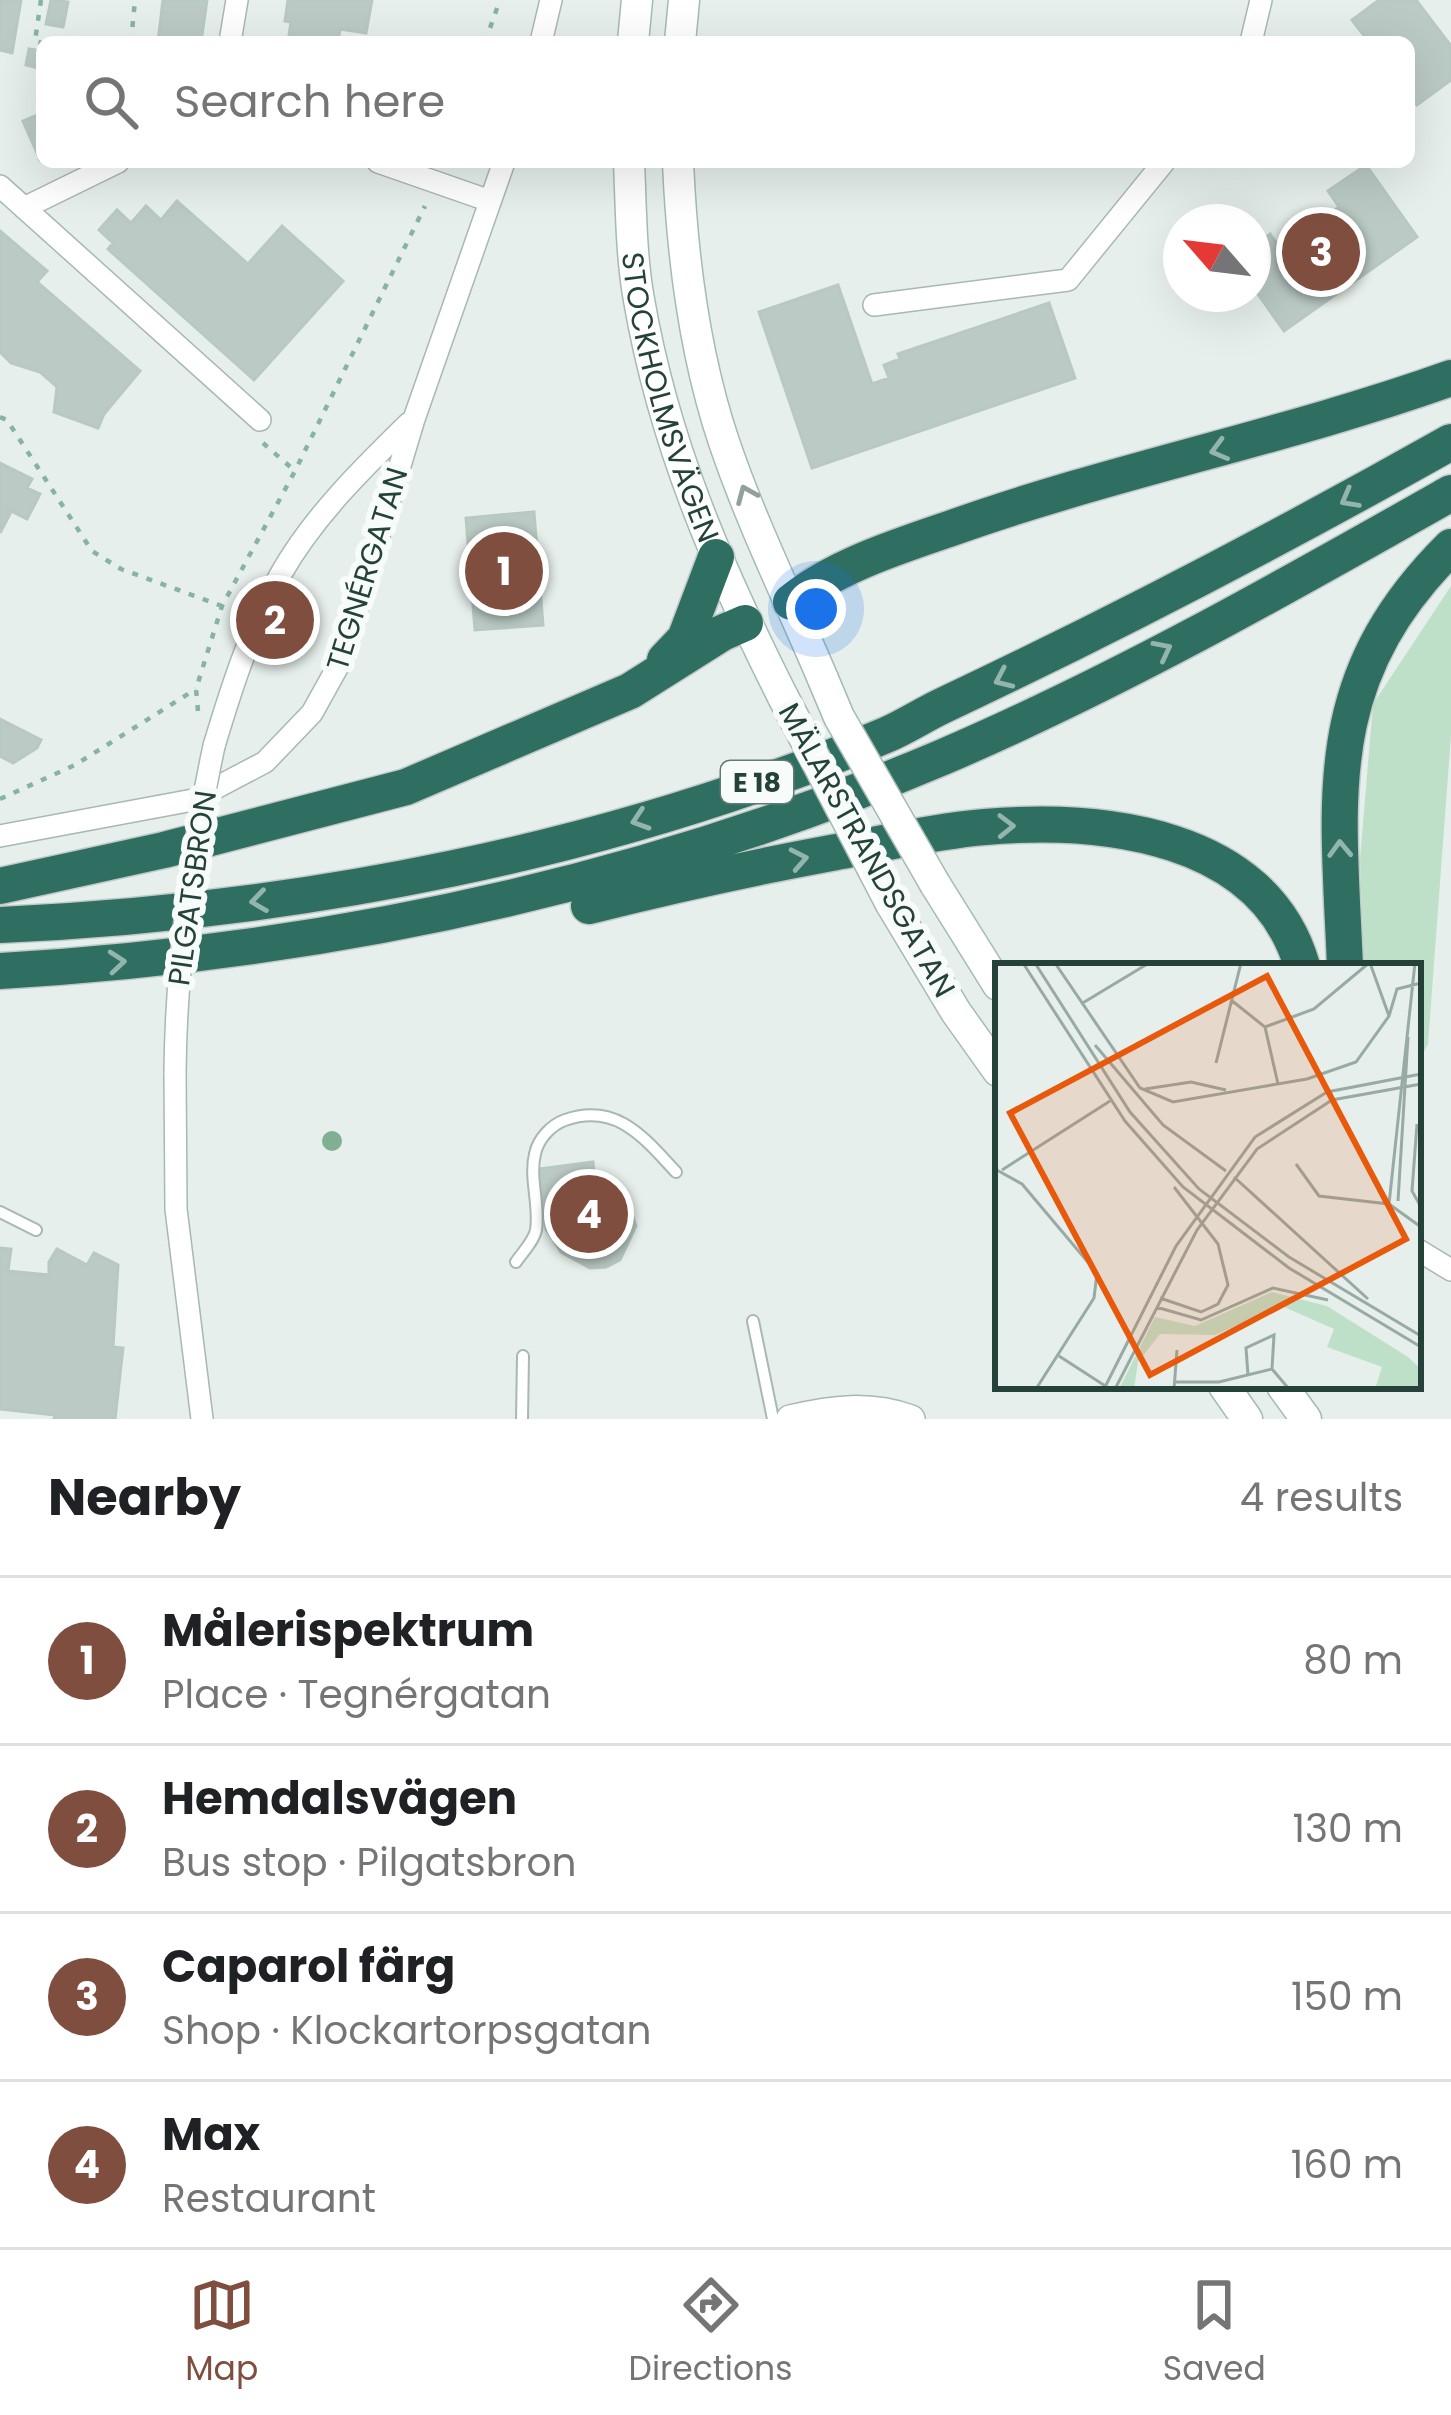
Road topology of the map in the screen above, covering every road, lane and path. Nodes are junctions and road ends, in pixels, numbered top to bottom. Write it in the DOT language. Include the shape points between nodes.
graph roads {
  1 [pos="41,0"];
  2 [pos="135,0"];
  3 [pos="237,0"];
  4 [pos="500,0"];
  5 [pos="551,0"];
  6 [pos="637,0"];
  7 [pos="684,0"];
  8 [pos="1261,0"];
  9 [pos="132,36"];
  10 [pos="231,36"];
  11 [pos="487,36"];
  12 [pos="543,36"];
  13 [pos="633,36"];
  14 [pos="681,36"];
  15 [pos="1252,36"];
  16 [pos="36,42"];
  17 [pos="106,168"];
  18 [pos="395,168"];
  19 [pos="502,168"];
  20 [pos="630,168"];
  21 [pos="678,168"];
  22 [pos="1159,168"];
  23 [pos="436,182"];
  24 [pos="0,186"];
  25 [pos="490,201"];
  26 [pos="24,208"];
  27 [pos="874,305"];
  28 [pos="1451,378"];
  29 [pos="0,417"];
  30 [pos="414,419"];
  31 [pos="260,420"];
  32 [pos="1451,442"];
  33 [pos="1451,493"];
  34 [pos="1451,547"];
  35 [pos="716,557"];
  36 [pos="791,602"];
  37 [pos="222,606"];
  38 [pos="746,623"];
  39 [pos="646,681"];
  40 [pos="0,799"];
  41 [pos="0,836"];
  42 [pos="0,886"];
  43 [pos="481,908"];
  44 [pos="0,925"];
  45 [pos="1301,963"];
  46 [pos="1345,963"];
  47 [pos="0,971"];
  48 [pos="995,980"];
  49 [pos="995,1067"];
  50 [pos="676,1172"];
  51 [pos="0,1212"];
  52 [pos="36,1230"];
  53 [pos="1421,1252"];
  54 [pos="516,1262"];
  55 [pos="1451,1270"];
  56 [pos="753,1321"];
  57 [pos="523,1356"];
  58 [pos="1226,1389"];
  59 [pos="1284,1389"];
  60 [pos="202,1419"];
  61 [pos="522,1419"];
  62 [pos="773,1419"];
  63 [pos="790,1419"];
  64 [pos="911,1419"];
  65 [pos="1247,1419"];
  66 [pos="1306,1419"];
  1 -- 16 [label="path"];
  2 -- 9 [label="path"];
  3 -- 10 [label="street"];
  4 -- 11 [label="path"];
  5 -- 12 [label="street"];
  6 -- 13 [label="main road"];
  7 -- 14 [label="main road"];
  8 -- 15 [label="street"];
  17 -- 26 [label="street"];
  18 -- 23 [label="street"];
  19 -- 25 [label="street, TEGNÉRGATAN"];
  20 -- 35 [label="main road, STOCKHOLMSVÄGEN" via="642,316 665,419"];
  36 -- 21 [label="main road, STOCKHOLMSVÄGEN, one-way" via="724,441 699,342"];
  22 -- 27 [label="street" via="1068,280"];
  23 -- 25 [label="street"];
  23 -- 37 [label="path"];
  24 -- 26 [label="street"];
  25 -- 30 [label="street, TEGNÉRGATAN"];
  26 -- 31 [label="street"];
  28 -- 36 [label="highway, one-way" via="987,515 873,558"];
  29 -- 37 [label="path" via="92,551"];
  30 -- 41 [label="street, TEGNÉRGATAN" via="342,659 289,740 241,778 193,800"];
  30 -- 60 [label="street, PILGATSBRON, bridge" via="349,482 283,570 238,666 214,746 183,923 175,1073 176,1209"];
  32 -- 44 [label="highway, E 18, one-way" via="1034,665 888,734 764,780 590,835 424,873 220,907"];
  43 -- 33 [label="highway, E 18, one-way" via="715,843 945,756 1158,653"];
  46 -- 34 [label="highway, one-way" via="1339,806 1346,727 1383,635"];
  35 -- 38 [label="main road, STOCKHOLMSVÄGEN"];
  35 -- 39 [label="highway" via="685,639"];
  36 -- 38 [label="main road"];
  36 -- 48 [label="main road, MÄLARSTRANDSGATAN, bridge" via="839,716"];
  37 -- 40 [label="path" via="196,688 75,766"];
  38 -- 39 [label="highway"];
  38 -- 49 [label="main road, MÄLARSTRANDSGATAN, bridge" via="891,904"];
  39 -- 42 [label="highway" via="406,787"];
  43 -- 45 [label="highway, E 18, one-way" via="526,921 943,832 1098,829 1176,843 1228,867 1270,903"];
  47 -- 43 [label="highway, E 18, one-way" via="301,941"];
  50 -- 54 [label="lane" via="614,1117 590,1113 559,1122 534,1156 536,1234"];
  51 -- 52 [label="lane"];
  53 -- 55 [label="street"];
  56 -- 62 [label="lane"];
  57 -- 61 [label="lane"];
  58 -- 65 [label="main road"];
  59 -- 66 [label="main road"];
  63 -- 64 [label="street" via="847,1408"];
}
